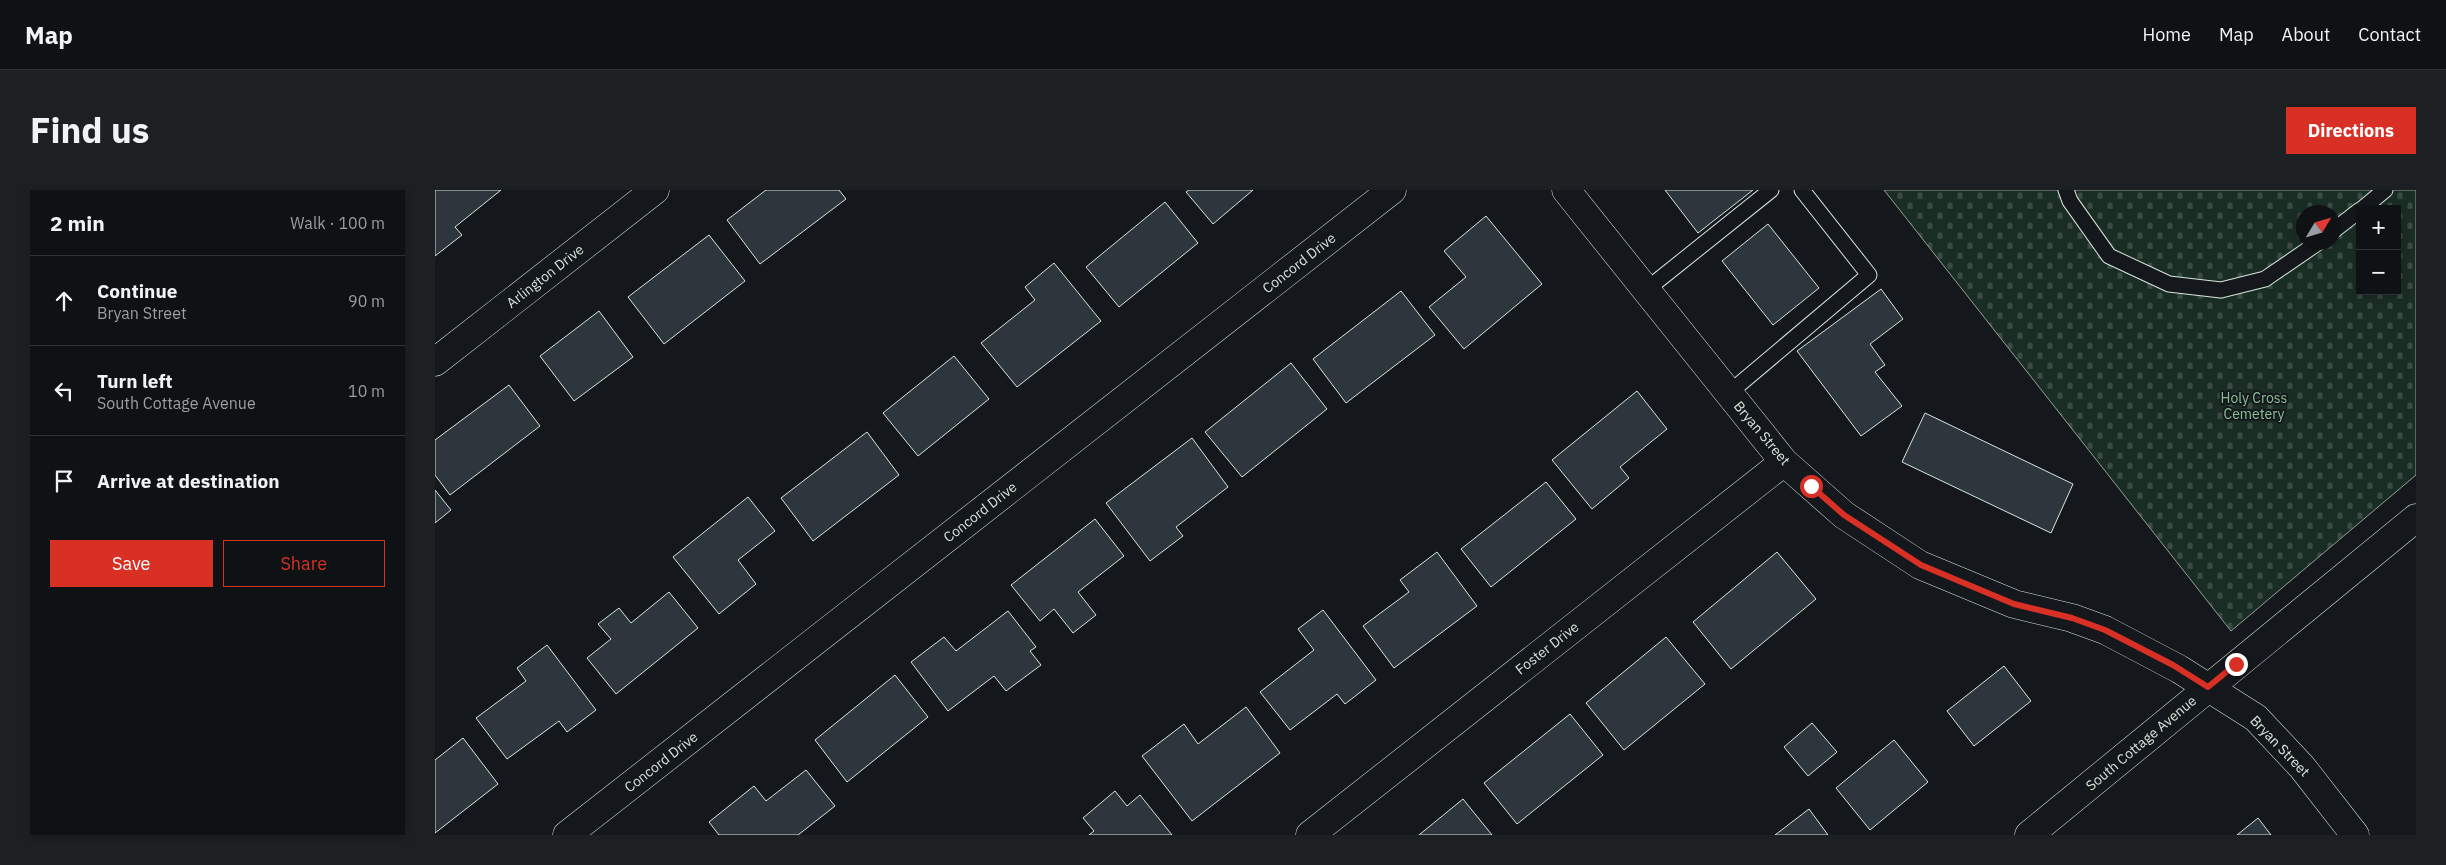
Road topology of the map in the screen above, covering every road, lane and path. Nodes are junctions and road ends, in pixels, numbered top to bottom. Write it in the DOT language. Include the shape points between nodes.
graph roads {
  1 [pos="655,190"];
  2 [pos="1392,190"];
  3 [pos="1566,190"];
  4 [pos="1771,190"];
  5 [pos="1802,190"];
  6 [pos="2066,190"];
  7 [pos="2385,190"];
  8 [pos="2366,205"];
  9 [pos="2356,213"];
  10 [pos="2341,225"];
  11 [pos="2307,250"];
  12 [pos="1646,290"];
  13 [pos="435,362"];
  14 [pos="1729,393"];
  15 [pos="1784,462"];
  16 [pos="2416,518"];
  17 [pos="2208,687"];
  18 [pos="567,835"];
  19 [pos="1310,835"];
  20 [pos="2029,835"];
  21 [pos="2355,835"];
  1 -- 13 [label="street, Arlington Drive"];
  2 -- 18 [label="street, Concord Drive"];
  3 -- 12 [label="street, Bryan Street"];
  4 -- 12 [label="lane"];
  5 -- 14 [label="lane" via="1869,275"];
  6 -- 11 [label="lane" via="2070,201 2109,256 2169,284 2221,290 2265,279"];
  7 -- 8 [label="lane"];
  9 -- 10 [label="lane"];
  12 -- 14 [label="street, Bryan Street"];
  14 -- 15 [label="street, Bryan Street"];
  15 -- 17 [label="street, Bryan Street" via="1844,515 1921,565 2014,604 2105,630"];
  15 -- 19 [label="street, Foster Drive"];
  16 -- 17 [label="street, South Cottage Avenue"];
  17 -- 20 [label="street, South Cottage Avenue"];
  17 -- 21 [label="street, Bryan Street" via="2256,718 2302,767"];
}
